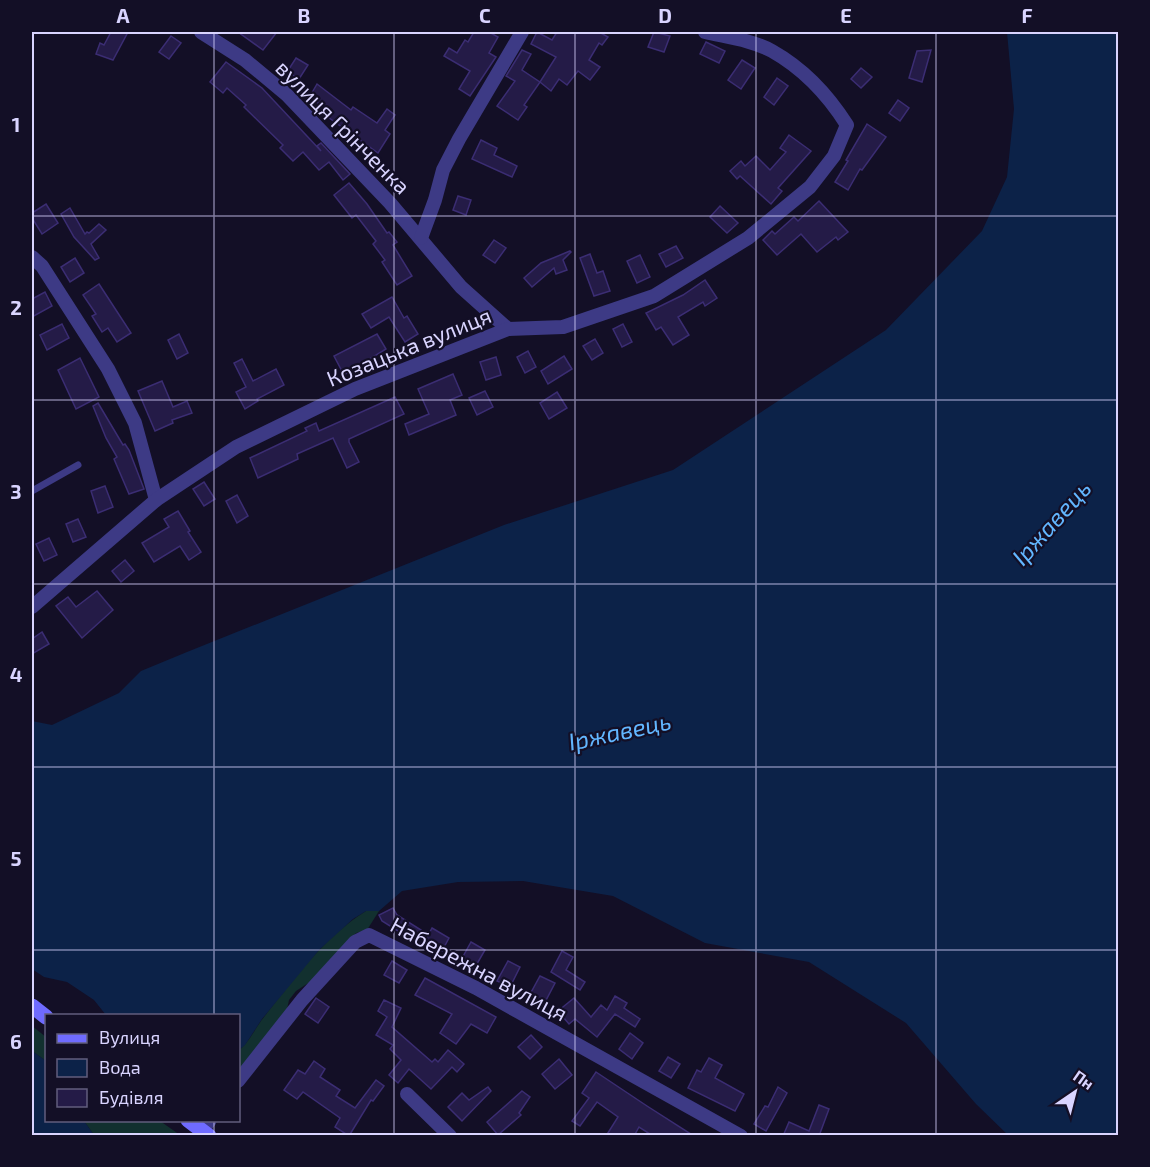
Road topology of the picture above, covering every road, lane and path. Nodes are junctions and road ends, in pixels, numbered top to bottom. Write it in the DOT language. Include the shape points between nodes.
graph roads {
  1 [pos="201,32"];
  2 [pos="522,32"];
  3 [pos="705,32"];
  4 [pos="421,238"];
  5 [pos="32,256"];
  6 [pos="508,329"];
  7 [pos="78,465"];
  8 [pos="32,491"];
  9 [pos="156,500"];
  10 [pos="32,607"];
  11 [pos="32,1006"];
  12 [pos="45,1016"];
  13 [pos="240,1078"];
  14 [pos="407,1094"];
  15 [pos="192,1122"];
  16 [pos="207,1129"];
  17 [pos="450,1136"];
  18 [pos="741,1136"];
  1 -- 4 [label="street, вулиця Грінченка" via="245,60 286,94"];
  2 -- 4 [label="street, вулиця Грінченка" via="443,170"];
  3 -- 6 [label="street, Козацька вулиця" via="770,50 808,76 831,100 847,125 834,156 810,187 748,238 654,296 563,327"];
  4 -- 6 [label="street, вулиця Грінченка" via="461,287"];
  5 -- 9 [label="street" via="113,380 135,423"];
  6 -- 9 [label="street, Козацька вулиця" via="355,389 236,447"];
  7 -- 8 [label="lane"];
  9 -- 10 [label="street, Козацька вулиця"];
  11 -- 12 [label="street"];
  13 -- 18 [label="street, Набережна вулиця" via="302,1000 356,942 369,935 476,988"];
  14 -- 17 [label="street"];
  15 -- 16 [label="street"];
}
